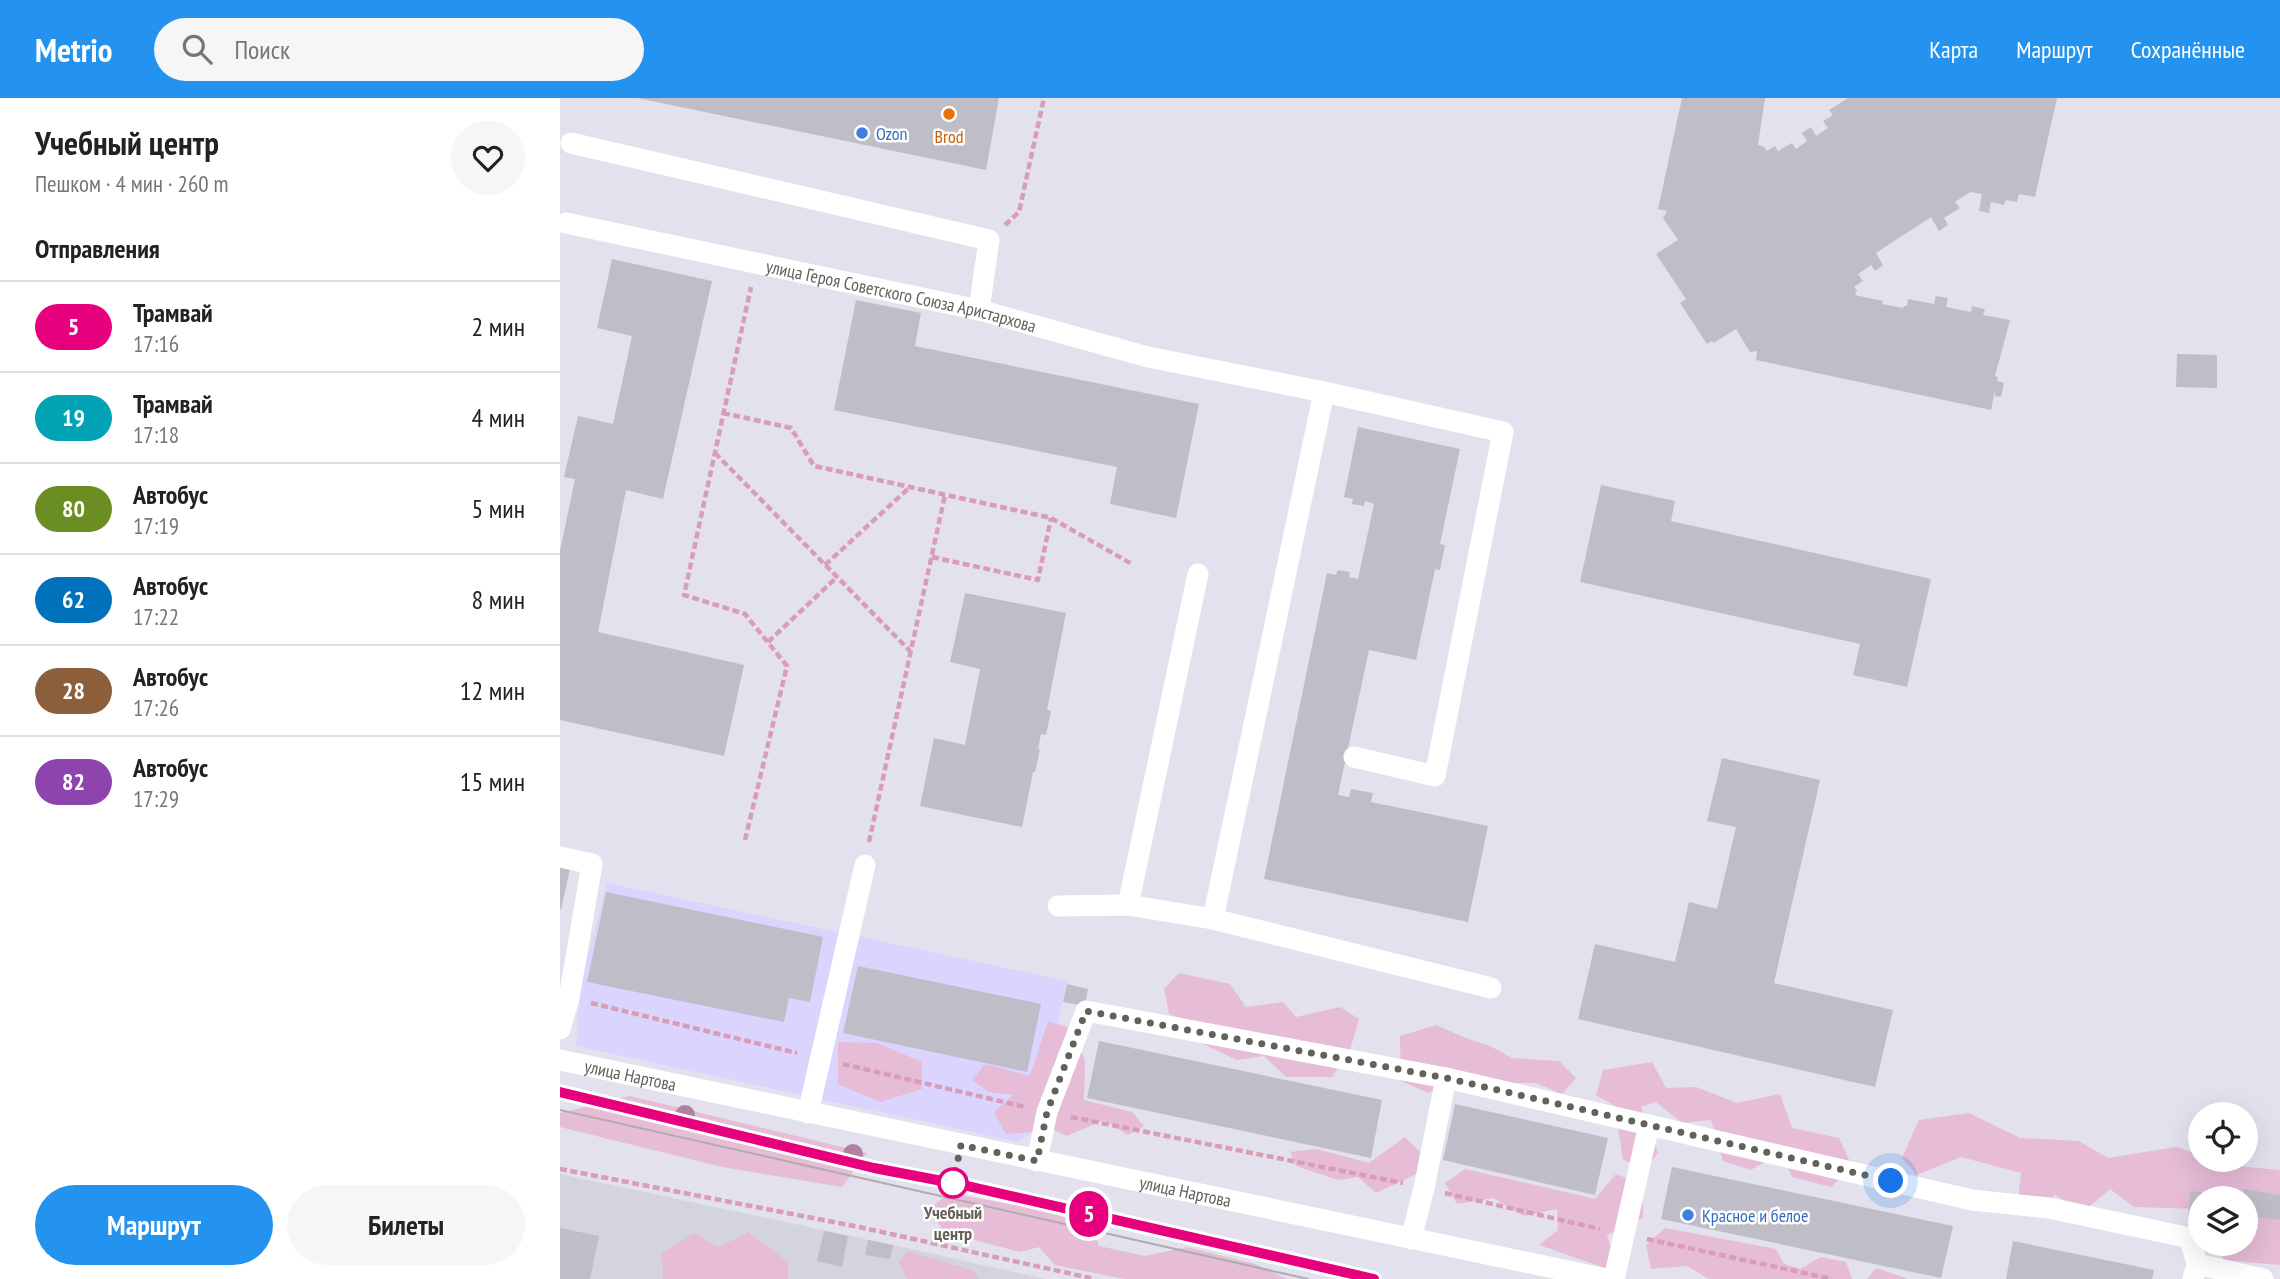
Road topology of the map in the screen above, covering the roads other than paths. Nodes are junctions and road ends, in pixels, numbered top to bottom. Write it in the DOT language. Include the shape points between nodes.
graph roads {
  1 [pos="572,143"];
  2 [pos="566,223"];
  3 [pos="979,310"];
  4 [pos="1324,392"];
  5 [pos="1198,574"];
  6 [pos="1353,757"];
  7 [pos="560,857"];
  8 [pos="864,865"];
  9 [pos="1128,905"];
  10 [pos="1058,906"];
  11 [pos="1213,919"];
  12 [pos="1492,988"];
  13 [pos="560,1029"];
  14 [pos="566,1066"];
  15 [pos="1446,1078"];
  16 [pos="808,1113"];
  17 [pos="1648,1125"];
  18 [pos="1037,1161"];
  19 [pos="1411,1239"];
  20 [pos="2195,1271"];
  21 [pos="1606,1279"];
  22 [pos="1614,1279"];
  23 [pos="2263,1279"];
  1 -- 3 [label="street" via="989,240"];
  2 -- 3 [label="street, улица Героя Советского Союза Аристархова"];
  3 -- 4 [label="street, улица Героя Советского Союза Аристархова" via="1148,357"];
  4 -- 6 [label="street, улица Героя Советского Союза Аристархова" via="1503,432 1435,776"];
  4 -- 11 [label="street"];
  5 -- 9 [label="street"];
  7 -- 13 [label="street" via="592,864"];
  8 -- 16 [label="street"];
  9 -- 10 [label="street"];
  9 -- 11 [label="street"];
  11 -- 12 [label="street"];
  14 -- 16 [label="street, улица Нартова"];
  15 -- 17 [label="street"];
  15 -- 18 [label="street" via="1086,1011 1047,1112"];
  15 -- 19 [label="street"];
  16 -- 18 [label="street, улица Нартова"];
  17 -- 20 [label="street" via="1972,1200 2049,1208 2190,1238"];
  17 -- 22 [label="street"];
  18 -- 19 [label="street, улица Нартова"];
  19 -- 21 [label="street, улица Нартова"];
  20 -- 23 [label="street"];
}
